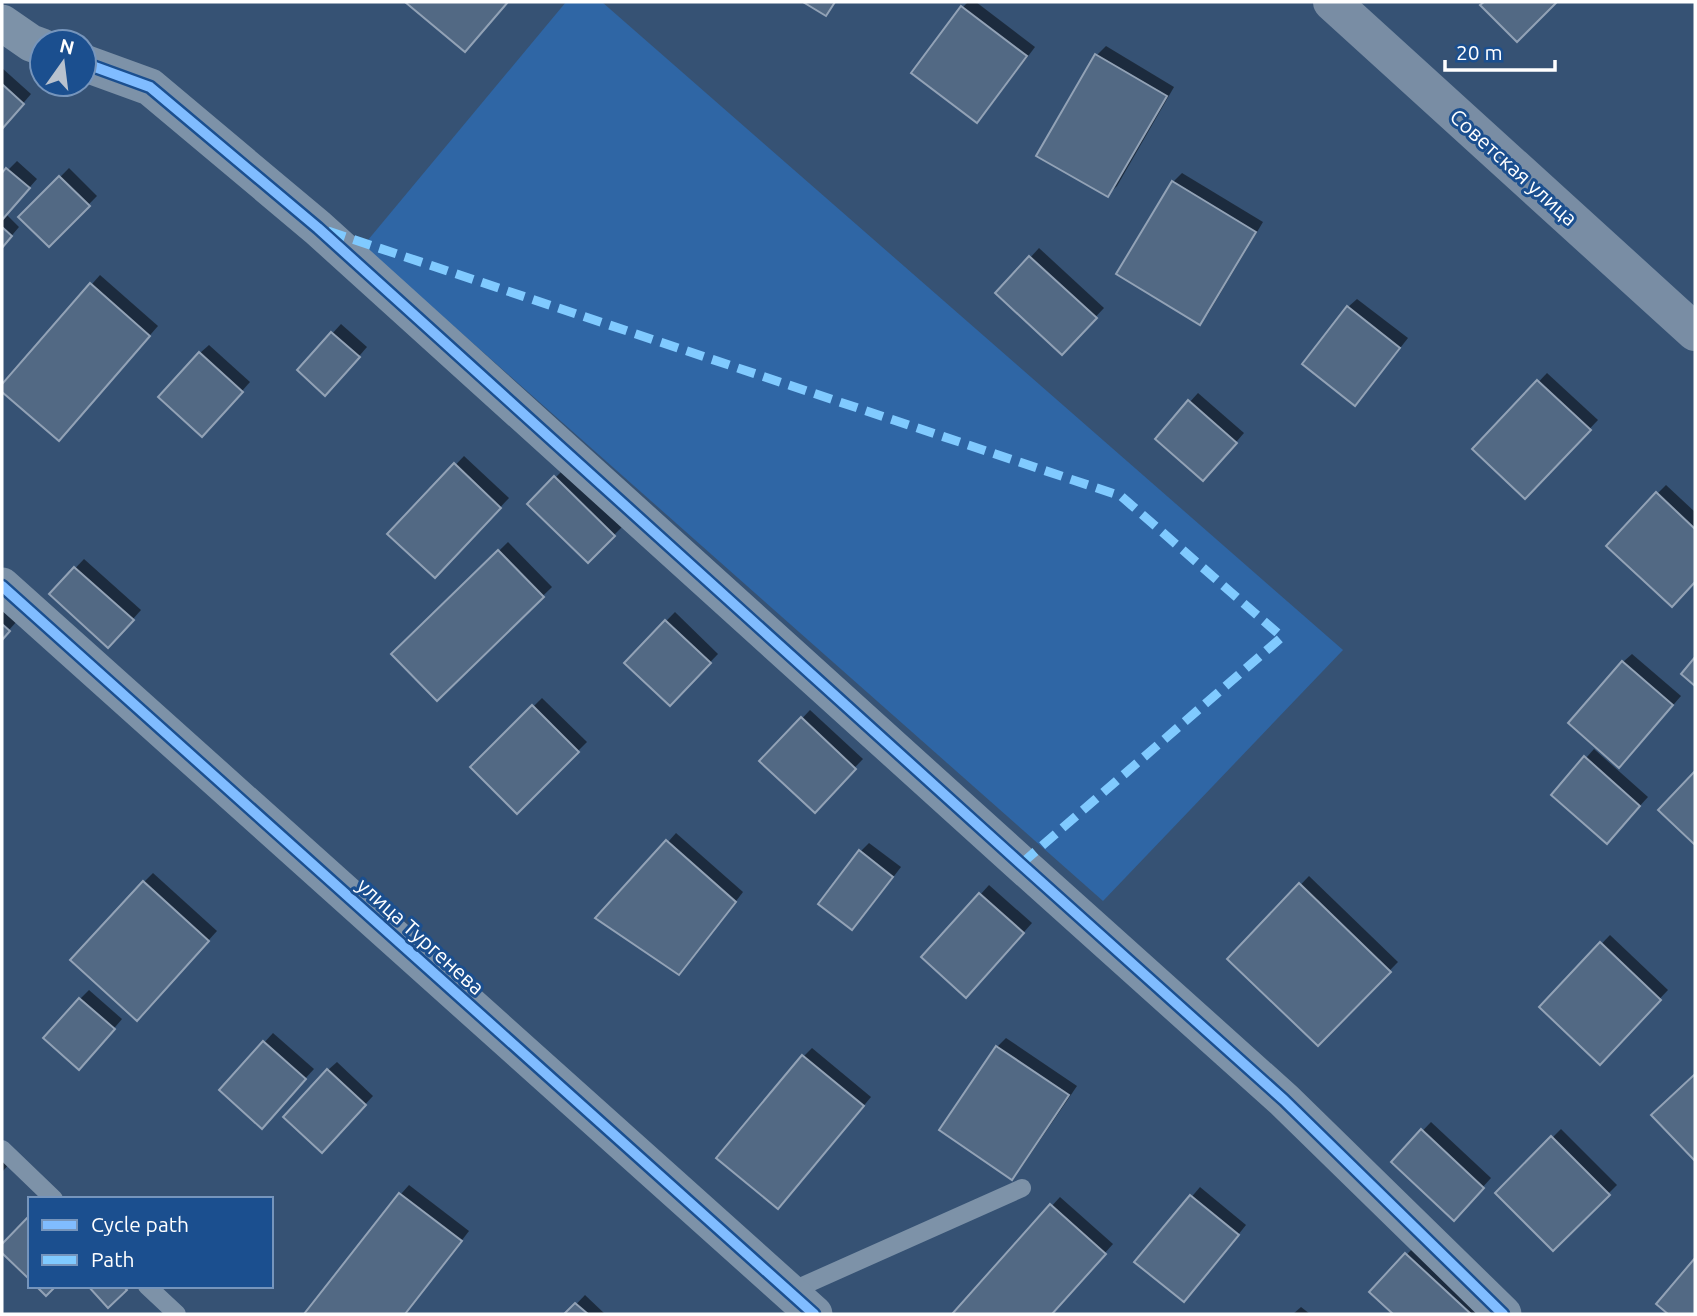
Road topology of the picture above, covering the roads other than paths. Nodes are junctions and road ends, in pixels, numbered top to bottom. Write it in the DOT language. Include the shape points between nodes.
graph roads {
  1 [pos="1332,2"];
  2 [pos="2,23"];
  3 [pos="28,41"];
  4 [pos="98,68"];
  5 [pos="1695,332"];
  6 [pos="2,586"];
  7 [pos="2,1149"];
  8 [pos="1022,1188"];
  9 [pos="52,1197"];
  10 [pos="149,1288"];
  11 [pos="802,1303"];
  12 [pos="177,1314"];
  13 [pos="1503,1314"];
  1 -- 5 [label="street, Советская улица"];
  2 -- 3 [label="street"];
  4 -- 13 [label="street" via="150,87 318,228 1284,1100"];
  6 -- 11 [label="street, улица Тургенева"];
  7 -- 9 [label="lane"];
  8 -- 11 [label="lane"];
  10 -- 12 [label="lane"];
}
